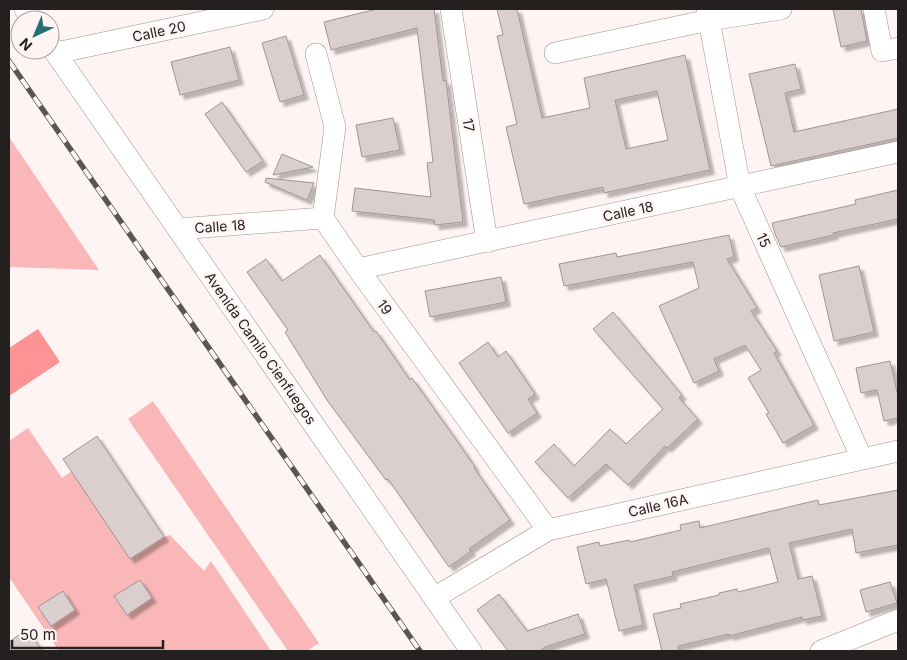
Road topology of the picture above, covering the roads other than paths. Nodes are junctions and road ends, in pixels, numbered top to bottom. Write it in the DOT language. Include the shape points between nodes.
graph roads {
  1 [pos="263,9"];
  2 [pos="451,9"];
  3 [pos="781,9"];
  4 [pos="874,9"];
  5 [pos="708,14"];
  6 [pos="60,48"];
  7 [pos="898,48"];
  8 [pos="555,53"];
  9 [pos="316,54"];
  10 [pos="60,59"];
  11 [pos="898,152"];
  12 [pos="740,187"];
  13 [pos="323,218"];
  14 [pos="178,229"];
  15 [pos="487,242"];
  16 [pos="358,270"];
  17 [pos="898,451"];
  18 [pos="862,459"];
  19 [pos="548,530"];
  20 [pos="434,598"];
  21 [pos="898,620"];
  22 [pos="471,651"];
  23 [pos="821,651"];
  1 -- 6 [label="street, Calle 20"];
  2 -- 15 [label="street, 17"];
  3 -- 5 [label="street"];
  4 -- 7 [label="street" via="882,51"];
  5 -- 8 [label="street"];
  5 -- 12 [label="street, 15"];
  9 -- 13 [label="street" via="336,127"];
  10 -- 14 [label="street, Avenida Camilo Cienfuegos"];
  11 -- 12 [label="street, Calle 18"];
  12 -- 15 [label="street, Calle 18"];
  12 -- 18 [label="street, 15"];
  13 -- 14 [label="street, Calle 18"];
  13 -- 16 [label="street, 19"];
  14 -- 20 [label="street, Avenida Camilo Cienfuegos"];
  15 -- 16 [label="street, Calle 18"];
  16 -- 19 [label="street, 19"];
  17 -- 18 [label="street, Calle 16A"];
  18 -- 19 [label="street, Calle 16A"];
  19 -- 20 [label="street, Calle 16A"];
  20 -- 22 [label="street, Avenida Camilo Cienfuegos"];
  21 -- 23 [label="street"];
}
